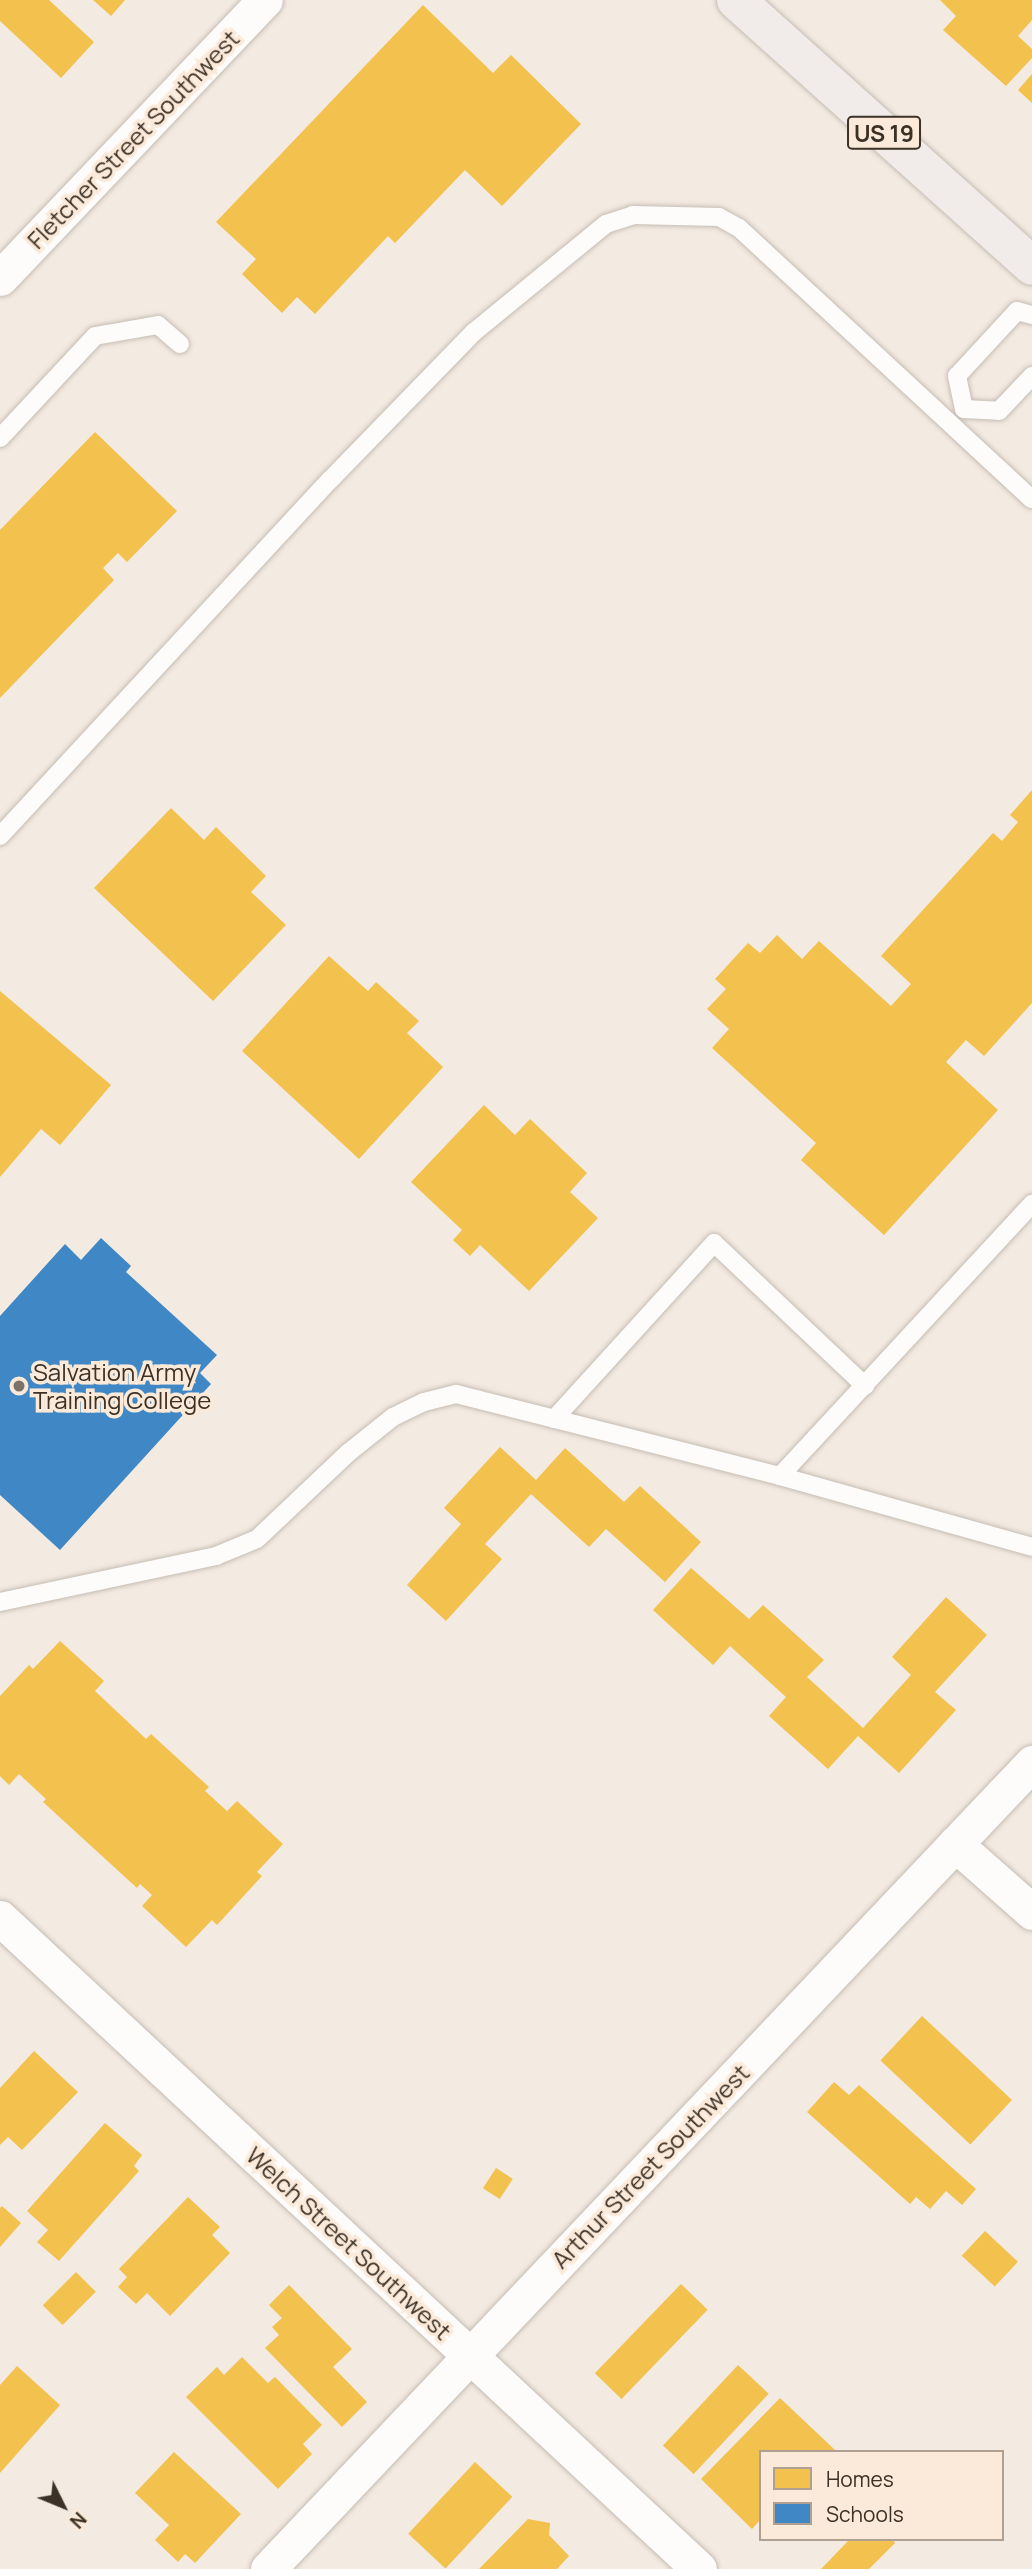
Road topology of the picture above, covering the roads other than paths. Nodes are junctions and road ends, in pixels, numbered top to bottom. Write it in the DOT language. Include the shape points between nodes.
graph roads {
  1 [pos="736,0"];
  2 [pos="253,4"];
  3 [pos="1032,266"];
  4 [pos="0,278"];
  5 [pos="1032,315"];
  6 [pos="180,344"];
  7 [pos="1032,376"];
  8 [pos="964,409"];
  9 [pos="951,425"];
  10 [pos="0,438"];
  11 [pos="1032,499"];
  12 [pos="0,836"];
  13 [pos="1032,1204"];
  14 [pos="865,1386"];
  15 [pos="554,1419"];
  16 [pos="780,1476"];
  17 [pos="1032,1547"];
  18 [pos="0,1602"];
  19 [pos="1032,1763"];
  20 [pos="955,1844"];
  21 [pos="1032,1912"];
  22 [pos="0,1918"];
  23 [pos="470,2356"];
  24 [pos="268,2569"];
  25 [pos="699,2569"];
  1 -- 3 [label="main road, US 19"];
  2 -- 4 [label="street, Fletcher Street Southwest"];
  5 -- 8 [label="lane" via="1017,311 957,376"];
  6 -- 10 [label="lane" via="158,325 95,336"];
  7 -- 8 [label="lane" via="999,411"];
  8 -- 9 [label="lane"];
  9 -- 11 [label="lane"];
  9 -- 12 [label="lane" via="739,228 719,217 633,215 606,225 474,332 330,480"];
  13 -- 14 [label="lane"];
  14 -- 15 [label="lane" via="714,1243"];
  14 -- 16 [label="lane"];
  15 -- 16 [label="lane"];
  15 -- 18 [label="lane" via="456,1394 424,1402 393,1418 348,1453 257,1539 216,1556"];
  16 -- 17 [label="lane"];
  19 -- 20 [label="street, Arthur Street Southwest"];
  20 -- 21 [label="street"];
  20 -- 23 [label="street, Arthur Street Southwest"];
  22 -- 23 [label="street, Welch Street Southwest"];
  23 -- 24 [label="street, Arthur Street Southwest"];
  23 -- 25 [label="street, Welch Street Southwest"];
}
